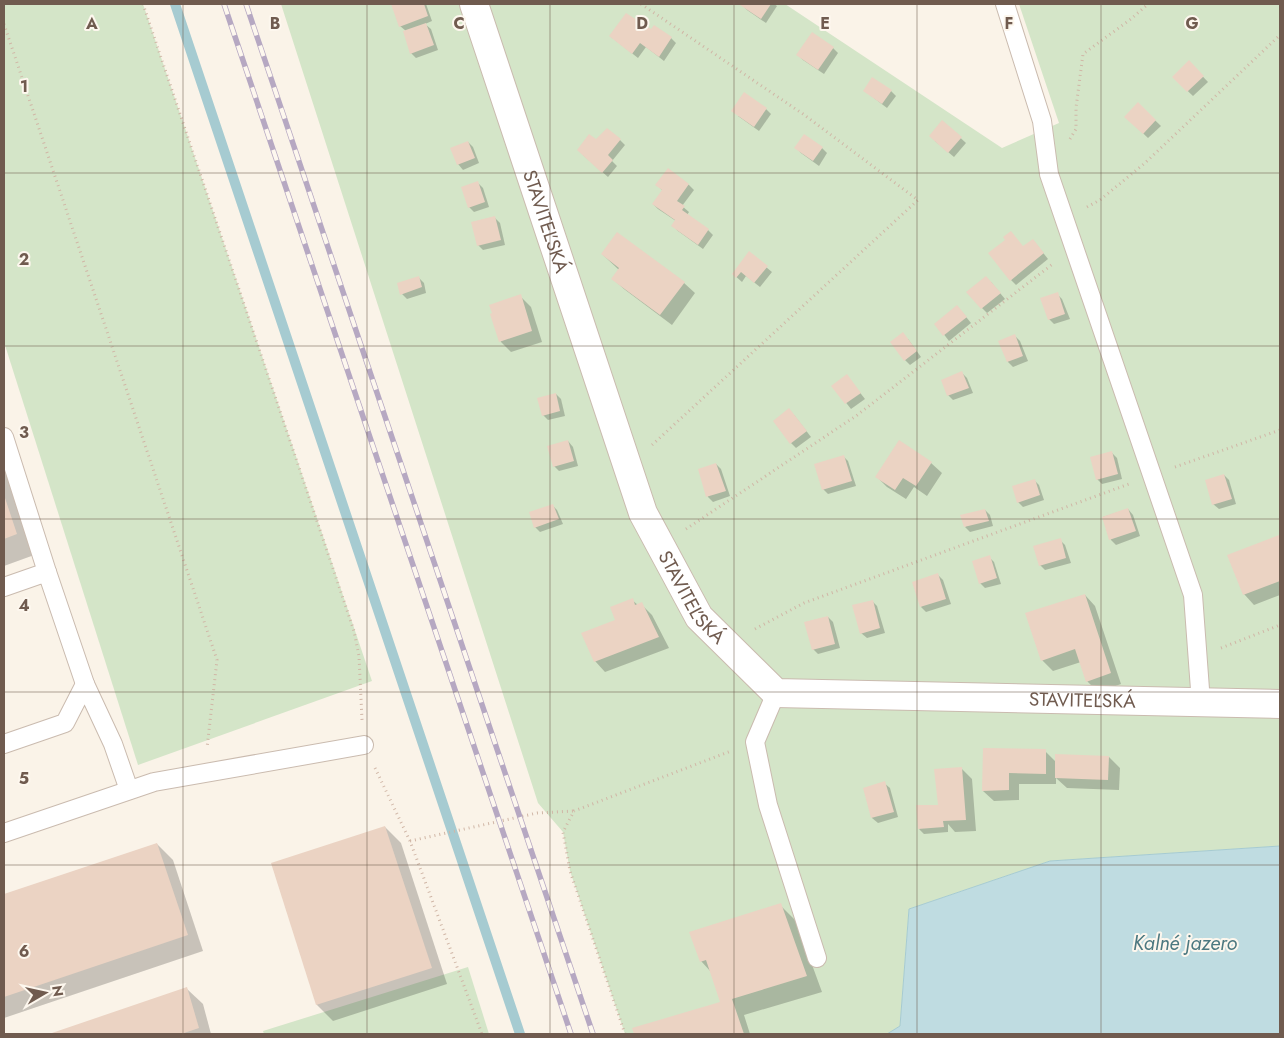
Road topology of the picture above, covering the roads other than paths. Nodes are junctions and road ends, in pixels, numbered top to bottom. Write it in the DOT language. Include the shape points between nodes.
graph roads {
  1 [pos="474,4"];
  2 [pos="1005,4"];
  3 [pos="4,437"];
  4 [pos="47,572"];
  5 [pos="4,587"];
  6 [pos="85,684"];
  7 [pos="776,693"];
  8 [pos="1201,703"];
  9 [pos="1280,704"];
  10 [pos="4,744"];
  11 [pos="364,745"];
  12 [pos="128,790"];
  13 [pos="4,833"];
  14 [pos="817,958"];
  1 -- 7 [label="street, STAVITEĽSKÁ" via="643,513 700,617"];
  2 -- 8 [label="lane" via="1042,121 1049,174 1193,595"];
  3 -- 4 [label="lane"];
  4 -- 5 [label="lane"];
  4 -- 6 [label="lane"];
  6 -- 10 [label="lane" via="65,723"];
  6 -- 12 [label="lane" via="113,744"];
  7 -- 8 [label="street, STAVITEĽSKÁ"];
  7 -- 14 [label="lane" via="755,742 768,805"];
  8 -- 9 [label="street, STAVITEĽSKÁ"];
  11 -- 12 [label="lane" via="154,782"];
  12 -- 13 [label="lane"];
}
